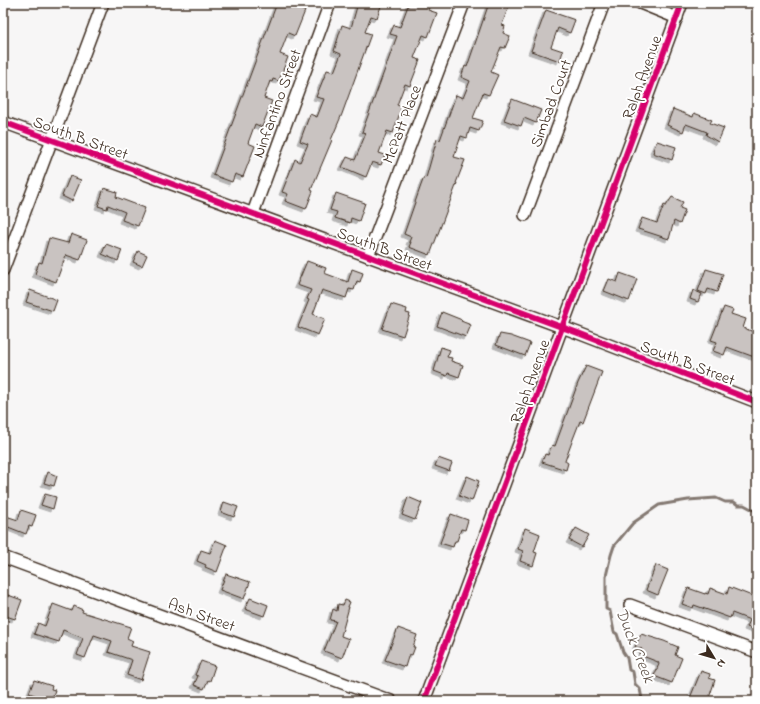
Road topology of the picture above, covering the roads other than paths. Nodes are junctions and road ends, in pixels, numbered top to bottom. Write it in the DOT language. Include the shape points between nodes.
graph roads {
  1 [pos="103,3"];
  2 [pos="330,3"];
  3 [pos="464,3"];
  4 [pos="604,3"];
  5 [pos="640,3"];
  6 [pos="682,3"];
  7 [pos="677,18"];
  8 [pos="3,122"];
  9 [pos="52,140"];
  10 [pos="253,213"];
  11 [pos="525,215"];
  12 [pos="368,256"];
  13 [pos="3,270"];
  14 [pos="562,328"];
  15 [pos="757,402"];
  16 [pos="3,557"];
  17 [pos="630,605"];
  18 [pos="757,652"];
  19 [pos="391,701"];
  20 [pos="424,701"];
  1 -- 9 [label="street"];
  2 -- 10 [label="street, Ninfantino Street"];
  3 -- 12 [label="street, McPatt Place"];
  4 -- 11 [label="street, Simbad Court"];
  5 -- 7 [label="street"];
  6 -- 7 [label="street, Ralph Avenue"];
  7 -- 14 [label="street, Ralph Avenue"];
  8 -- 9 [label="street, South B Street"];
  9 -- 10 [label="street, South B Street"];
  9 -- 13 [label="street"];
  10 -- 12 [label="street, South B Street"];
  12 -- 14 [label="street, South B Street"];
  14 -- 15 [label="street, South B Street"];
  14 -- 20 [label="street, Ralph Avenue"];
  16 -- 19 [label="street, Ash Street"];
  17 -- 18 [label="street"];
}
